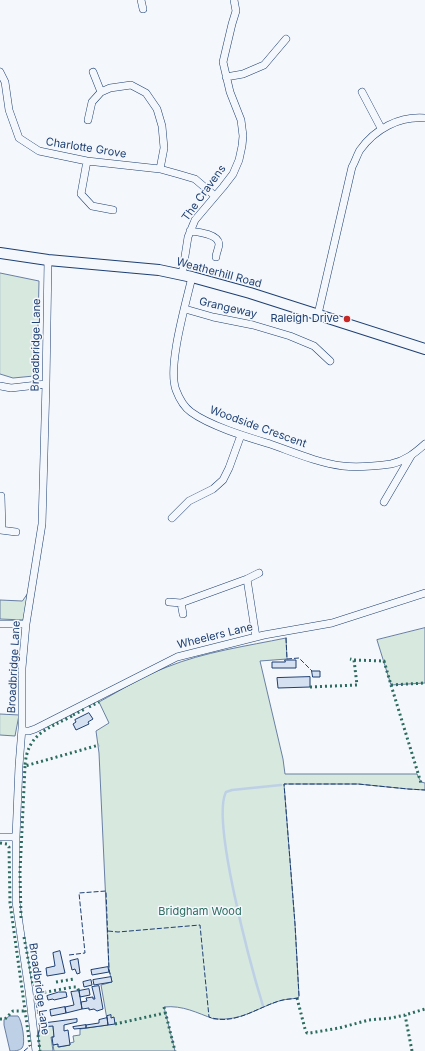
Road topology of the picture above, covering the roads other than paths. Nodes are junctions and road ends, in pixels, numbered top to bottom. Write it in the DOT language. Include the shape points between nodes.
graph roads {
  1 [pos="141,0"];
  2 [pos="234,0"];
  3 [pos="143,8"];
  4 [pos="286,39"];
  5 [pos="0,72"];
  6 [pos="93,72"];
  7 [pos="226,76"];
  8 [pos="101,92"];
  9 [pos="362,92"];
  10 [pos="425,118"];
  11 [pos="88,120"];
  12 [pos="381,128"];
  13 [pos="87,161"];
  14 [pos="160,169"];
  15 [pos="215,196"];
  16 [pos="113,210"];
  17 [pos="190,231"];
  18 [pos="0,253"];
  19 [pos="216,257"];
  20 [pos="48,260"];
  21 [pos="187,276"];
  22 [pos="185,309"];
  23 [pos="318,314"];
  24 [pos="425,349"];
  25 [pos="330,361"];
  26 [pos="46,384"];
  27 [pos="0,386"];
  28 [pos="241,435"];
  29 [pos="425,444"];
  30 [pos="411,456"];
  31 [pos="1,496"];
  32 [pos="384,502"];
  33 [pos="172,518"];
  34 [pos="1,530"];
  35 [pos="16,532"];
  36 [pos="259,573"];
  37 [pos="247,579"];
  38 [pos="425,593"];
  39 [pos="169,602"];
  40 [pos="181,603"];
  41 [pos="183,614"];
  42 [pos="0,624"];
  43 [pos="26,624"];
  44 [pos="256,637"];
  45 [pos="22,731"];
  46 [pos="0,838"];
  47 [pos="16,838"];
  48 [pos="36,1051"];
  1 -- 3 [label="street"];
  2 -- 7 [label="street, The Cravens" via="236,11 223,62"];
  4 -- 7 [label="street" via="264,65 243,74"];
  5 -- 13 [label="street, Charlotte Grove" via="19,138 39,152"];
  6 -- 8 [label="street"];
  7 -- 15 [label="street, The Cravens" via="241,120 243,136 239,160 233,174"];
  8 -- 11 [label="street" via="92,102"];
  8 -- 14 [label="street" via="131,85 146,93 157,108 162,126 164,148"];
  9 -- 12 [label="street"];
  10 -- 12 [label="street" via="414,118"];
  12 -- 23 [label="street" via="359,151 352,167"];
  13 -- 14 [label="street, Charlotte Grove"];
  13 -- 16 [label="street" via="81,194 92,206"];
  14 -- 15 [label="street, Charlotte Grove" via="195,179"];
  15 -- 17 [label="street, The Cravens" via="195,220"];
  17 -- 19 [label="street, The Cravens" via="216,239 219,244"];
  17 -- 21 [label="street, The Cravens" via="187,242"];
  18 -- 20 [label="street, Weatherhill Road"];
  20 -- 21 [label="street, Weatherhill Road" via="140,268"];
  20 -- 26 [label="street, Broadbridge Lane"];
  21 -- 22 [label="street, Woodside Crescent"];
  21 -- 23 [label="street, Weatherhill Road"];
  22 -- 25 [label="street, Grangeway" via="253,324 290,336 314,346"];
  22 -- 28 [label="street, Woodside Crescent" via="175,354 175,389 181,402 190,411"];
  23 -- 24 [label="street, Weatherhill Road"];
  26 -- 27 [label="street" via="10,388"];
  26 -- 43 [label="street, Broadbridge Lane" via="42,524"];
  28 -- 30 [label="street, Woodside Crescent" via="343,466 393,464"];
  28 -- 33 [label="street" via="223,480 213,489 189,500"];
  29 -- 30 [label="street, Woodside Crescent"];
  30 -- 32 [label="street, Woodside Crescent"];
  31 -- 34 [label="street"];
  34 -- 35 [label="street"];
  36 -- 37 [label="street"];
  37 -- 40 [label="street"];
  37 -- 44 [label="street"];
  38 -- 44 [label="street, Wheelers Lane" via="332,623"];
  39 -- 40 [label="street"];
  40 -- 41 [label="street"];
  42 -- 43 [label="street"];
  43 -- 45 [label="street, Broadbridge Lane" via="22,668"];
  44 -- 45 [label="street, Wheelers Lane" via="170,659 34,729"];
  45 -- 47 [label="street, Broadbridge Lane"];
  46 -- 47 [label="street"];
  47 -- 48 [label="street, Broadbridge Lane" via="16,902"];
}
